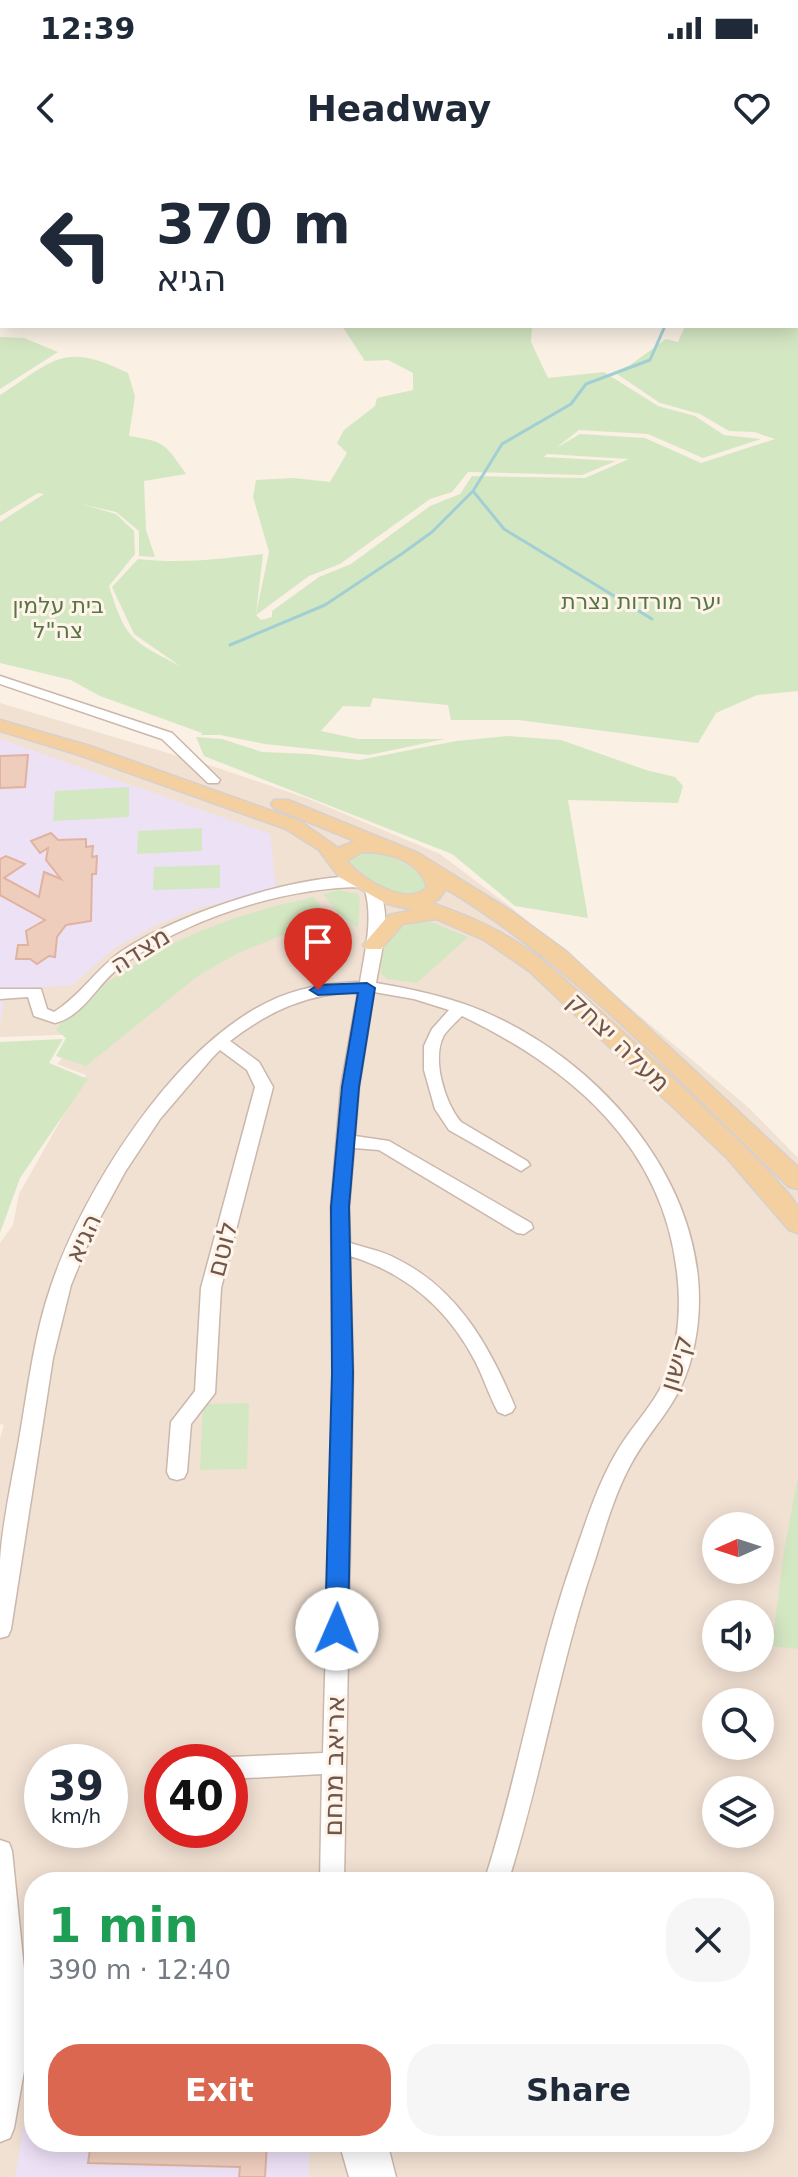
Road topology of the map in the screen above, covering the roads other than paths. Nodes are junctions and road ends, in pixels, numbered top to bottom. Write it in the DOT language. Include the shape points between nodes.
graph roads {
  1 [pos="0,680"];
  2 [pos="0,711"];
  3 [pos="0,725"];
  4 [pos="213,780"];
  5 [pos="390,849"];
  6 [pos="338,861"];
  7 [pos="427,868"];
  8 [pos="366,885"];
  9 [pos="310,886"];
  10 [pos="404,902"];
  11 [pos="453,916"];
  12 [pos="375,939"];
  13 [pos="367,988"];
  14 [pos="0,994"];
  15 [pos="461,1008"];
  16 [pos="220,1042"];
  17 [pos="344,1141"];
  18 [pos="521,1165"];
  19 [pos="798,1181"];
  20 [pos="798,1224"];
  21 [pos="524,1228"];
  22 [pos="339,1246"];
  23 [pos="505,1407"];
  24 [pos="177,1472"];
  25 [pos="0,1629"];
  26 [pos="334,1763"];
  27 [pos="248,1767"];
  28 [pos="0,1851"];
  29 [pos="331,1872"];
  30 [pos="499,1872"];
  31 [pos="0,2128"];
  32 [pos="356,2152"];
  33 [pos="376,2152"];
  34 [pos="363,2177"];
  35 [pos="382,2177"];
  1 -- 4 [label="street" via="167,736"];
  2 -- 4 [label="main road"];
  3 -- 6 [label="main road" via="272,817 319,840"];
  4 -- 5 [label="main road"];
  5 -- 6 [label="main road" via="355,846 342,852"];
  5 -- 7 [label="main road, מעלה יצחק"];
  6 -- 8 [label="main road, מעלה יצחק"];
  6 -- 9 [label="street, מצדה" via="330,877"];
  7 -- 10 [label="main road" via="436,877 436,891"];
  7 -- 19 [label="main road, מעלה יצחק" via="491,906 570,966"];
  8 -- 9 [label="street, מצדה" via="341,880"];
  8 -- 10 [label="main road, מעלה יצחק"];
  8 -- 12 [label="street, אריאב מנחם" via="376,897"];
  9 -- 14 [label="street, מצדה" via="211,913 149,941 106,970 55,1018 40,1012 35,992"];
  10 -- 11 [label="main road, מעלה יצחק"];
  10 -- 12 [label="street" via="388,910"];
  11 -- 12 [label="main road" via="405,916"];
  11 -- 20 [label="main road, מעלה יצחק" via="504,941 558,984 759,1176"];
  12 -- 13 [label="street, אריאב מנחם"];
  13 -- 15 [label="street, קישון"];
  13 -- 16 [label="street, הגיא" via="302,995 257,1016"];
  13 -- 17 [label="street, אריאב מנחם"];
  15 -- 18 [label="street" via="433,1043 439,1103 455,1126"];
  15 -- 30 [label="street, קישון" via="521,1040 574,1078 642,1149 677,1219 689,1296 679,1369 661,1407 618,1468 577,1580"];
  16 -- 24 [label="street, לוטם" via="253,1066 264,1087 211,1288 205,1393 181,1422"];
  16 -- 25 [label="street, הגיא" via="175,1088 122,1165 61,1285 40,1372"];
  17 -- 21 [label="street" via="383,1145"];
  17 -- 22 [label="street, אריאב מנחם"];
  22 -- 23 [label="street" via="392,1264 447,1305 482,1351"];
  22 -- 26 [label="street, אריאב מנחם" via="343,1373"];
  26 -- 27 [label="street"];
  26 -- 29 [label="street, אריאב מנחם"];
  28 -- 31 [label="street" via="14,1998 14,2054"];
  32 -- 34 [label="street"];
  33 -- 35 [label="street"];
}
